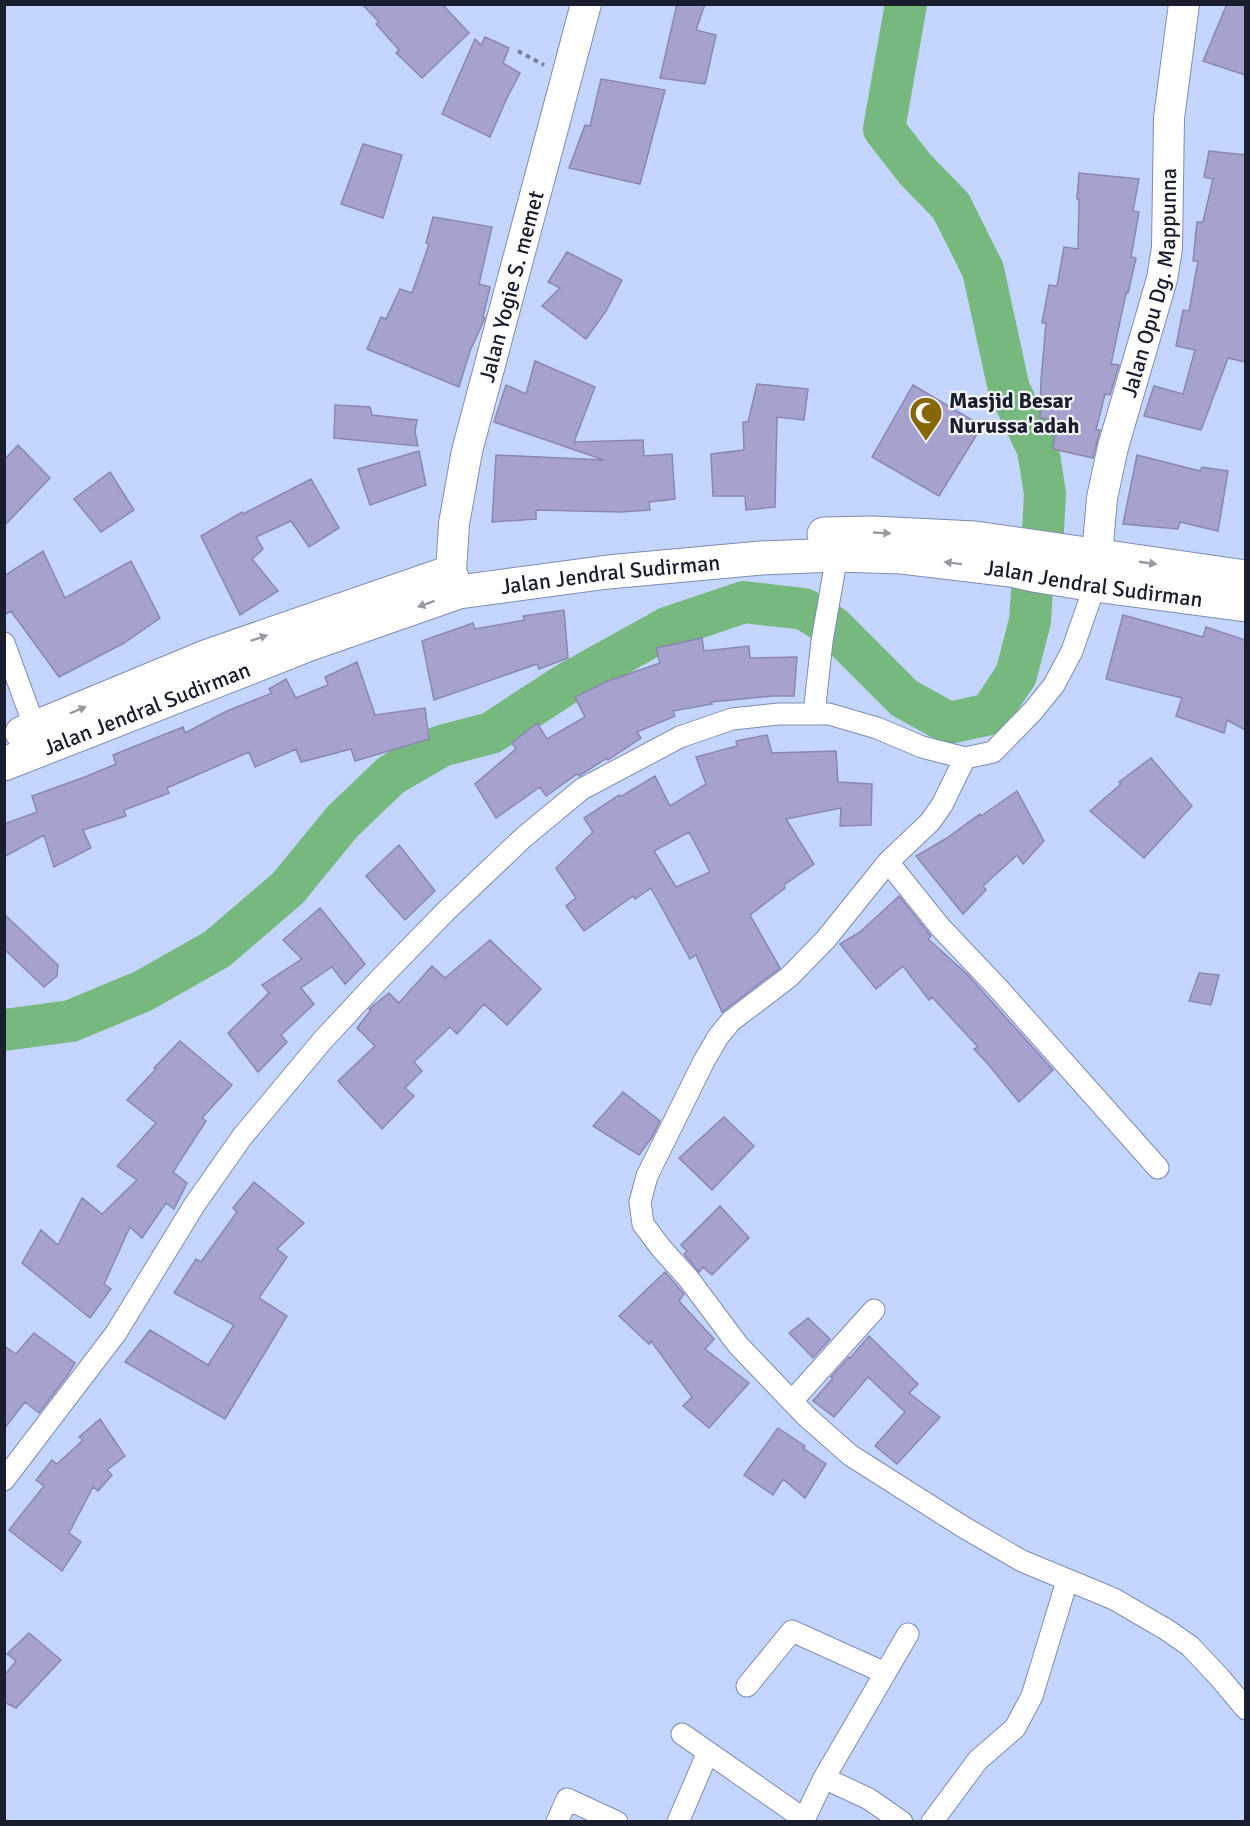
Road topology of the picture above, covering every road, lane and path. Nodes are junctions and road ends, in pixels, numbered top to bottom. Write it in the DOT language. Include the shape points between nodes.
graph roads {
  1 [pos="586,4"];
  2 [pos="1184,4"];
  3 [pos="837,544"];
  4 [pos="1081,568"];
  5 [pos="1245,577"];
  6 [pos="455,582"];
  7 [pos="1245,605"];
  8 [pos="4,643"];
  9 [pos="814,714"];
  10 [pos="35,728"];
  11 [pos="4,740"];
  12 [pos="965,758"];
  13 [pos="4,764"];
  14 [pos="888,862"];
  15 [pos="1158,1168"];
  16 [pos="874,1310"];
  17 [pos="792,1401"];
  18 [pos="4,1480"];
  19 [pos="1067,1581"];
  20 [pos="908,1634"];
  21 [pos="885,1673"];
  22 [pos="747,1686"];
  23 [pos="1245,1708"];
  24 [pos="682,1734"];
  25 [pos="708,1752"];
  26 [pos="824,1778"];
  27 [pos="804,1820"];
  28 [pos="557,1821"];
  29 [pos="617,1821"];
  30 [pos="678,1821"];
  31 [pos="902,1821"];
  32 [pos="932,1821"];
  1 -- 6 [label="street, Jalan Yogie S. memet" via="467,451 454,524"];
  2 -- 4 [label="street, Jalan Opu Dg. Mappunna" via="1169,118 1167,248 1162,279"];
  3 -- 4 [label="highway, Jalan Jendral Sudirman" via="872,533 975,538 1015,557"];
  3 -- 6 [label="highway, Jalan Jendral Sudirman" via="799,534 692,544"];
  3 -- 9 [label="street"];
  4 -- 5 [label="highway, Jalan Jendral Sudirman, one-way"];
  4 -- 7 [label="highway, Jalan Jendral Sudirman"];
  4 -- 12 [label="street" via="1072,651 1054,685 993,752"];
  10 -- 6 [label="highway, Jalan Jendral Sudirman, one-way" via="208,656"];
  6 -- 13 [label="highway, Jalan Jendral Sudirman, one-way" via="310,644"];
  8 -- 10 [label="street"];
  9 -- 12 [label="street" via="829,714"];
  9 -- 18 [label="street" via="732,718 680,737 582,789 524,837 369,990 242,1137 195,1204 116,1333"];
  10 -- 11 [label="highway, Jalan Jendral Sudirman"];
  12 -- 14 [label="street" via="930,822"];
  14 -- 15 [label="street" via="940,928"];
  14 -- 17 [label="street" via="789,977 731,1022 718,1037 647,1176 640,1202 643,1224 649,1232 738,1345"];
  16 -- 17 [label="street"];
  17 -- 19 [label="street" via="850,1455 965,1528 1022,1561"];
  19 -- 23 [label="street" via="1114,1599 1190,1646"];
  19 -- 32 [label="street" via="1032,1696 1015,1728 978,1760"];
  20 -- 21 [label="street"];
  21 -- 22 [label="street" via="792,1631"];
  21 -- 26 [label="street"];
  24 -- 25 [label="street"];
  25 -- 27 [label="street"];
  25 -- 30 [label="street"];
  26 -- 27 [label="street"];
  26 -- 31 [label="street" via="870,1799"];
  28 -- 29 [label="street" via="567,1799"];
}
